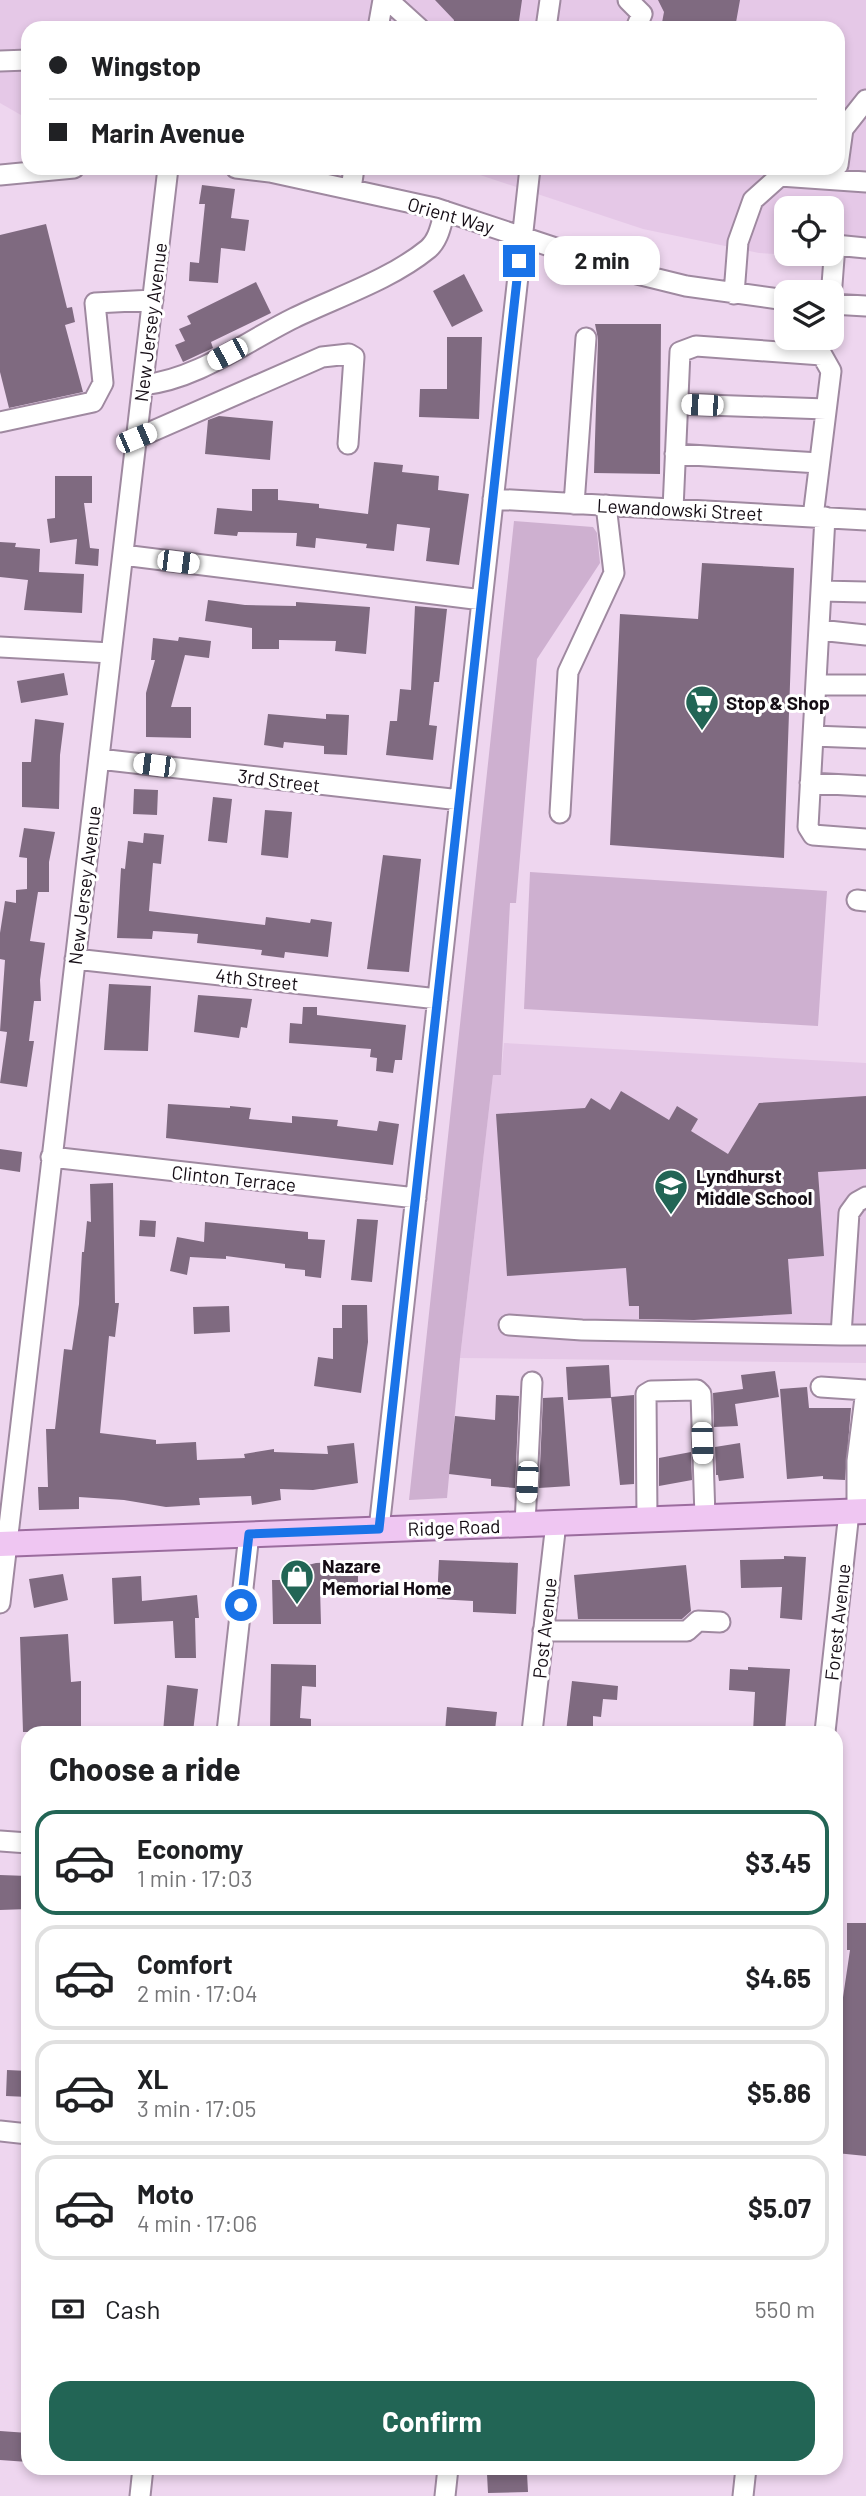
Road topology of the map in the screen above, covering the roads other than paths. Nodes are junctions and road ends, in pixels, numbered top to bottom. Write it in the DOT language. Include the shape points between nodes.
graph roads {
  1 [pos="385,0"];
  2 [pos="550,0"];
  3 [pos="628,0"];
  4 [pos="380,21"];
  5 [pos="410,21"];
  6 [pos="548,21"];
  7 [pos="639,21"];
  8 [pos="21,60"];
  9 [pos="0,61"];
  10 [pos="866,100"];
  11 [pos="845,126"];
  12 [pos="21,173"];
  13 [pos="845,174"];
  14 [pos="0,175"];
  15 [pos="167,175"];
  16 [pos="273,175"];
  17 [pos="353,175"];
  18 [pos="529,175"];
  19 [pos="791,175"];
  20 [pos="866,182"];
  21 [pos="351,190"];
  22 [pos="445,211"];
  23 [pos="522,235"];
  24 [pos="844,246"];
  25 [pos="866,248"];
  26 [pos="734,294"];
  27 [pos="774,299"];
  28 [pos="153,300"];
  29 [pos="844,305"];
  30 [pos="866,306"];
  31 [pos="586,338"];
  32 [pos="143,385"];
  33 [pos="678,404"];
  34 [pos="826,409"];
  35 [pos="0,422"];
  36 [pos="136,438"];
  37 [pos="348,444"];
  38 [pos="675,454"];
  39 [pos="819,463"];
  40 [pos="493,499"];
  41 [pos="574,504"];
  42 [pos="606,505"];
  43 [pos="673,509"];
  44 [pos="819,517"];
  45 [pos="866,520"];
  46 [pos="123,555"];
  47 [pos="821,591"];
  48 [pos="866,592"];
  49 [pos="482,600"];
  50 [pos="819,631"];
  51 [pos="866,635"];
  52 [pos="0,647"];
  53 [pos="111,653"];
  54 [pos="816,685"];
  55 [pos="866,685"];
  56 [pos="813,736"];
  57 [pos="866,738"];
  58 [pos="99,759"];
  59 [pos="810,783"];
  60 [pos="866,786"];
  61 [pos="460,800"];
  62 [pos="560,813"];
  63 [pos="866,839"];
  64 [pos="75,959"];
  65 [pos="438,999"];
  66 [pos="51,1157"];
  67 [pos="416,1198"];
  68 [pos="866,1198"];
  69 [pos="509,1325"];
  70 [pos="841,1335"];
  71 [pos="866,1335"];
  72 [pos="532,1381"];
  73 [pos="821,1387"];
  74 [pos="866,1390"];
  75 [pos="857,1512"];
  76 [pos="705,1517"];
  77 [pos="647,1519"];
  78 [pos="555,1523"];
  79 [pos="524,1524"];
  80 [pos="379,1529"];
  81 [pos="249,1534"];
  82 [pos="3,1544"];
  83 [pos="0,1603"];
  84 [pos="720,1622"];
  85 [pos="543,1631"];
  86 [pos="228,1726"];
  87 [pos="533,1726"];
  88 [pos="826,1726"];
  89 [pos="0,1841"];
  90 [pos="21,1842"];
  91 [pos="0,2131"];
  92 [pos="21,2133"];
  93 [pos="142,2475"];
  94 [pos="447,2475"];
  95 [pos="745,2475"];
  96 [pos="140,2496"];
  97 [pos="445,2496"];
  98 [pos="743,2496"];
  1 -- 4 [label="street"];
  1 -- 5 [label="street"];
  2 -- 6 [label="street"];
  3 -- 7 [label="street" via="642,15"];
  8 -- 9 [label="street"];
  10 -- 11 [label="street"];
  12 -- 14 [label="street"];
  13 -- 20 [label="street"];
  15 -- 28 [label="street, New Jersey Avenue"];
  16 -- 21 [label="street, Orient Way"];
  17 -- 21 [label="street"];
  18 -- 23 [label="street"];
  19 -- 26 [label="street" via="780,176 753,200 738,242"];
  21 -- 22 [label="street, Orient Way"];
  22 -- 23 [label="street, Orient Way"];
  22 -- 32 [label="street" via="430,248 406,264 206,365 173,380"];
  23 -- 26 [label="street, Orient Way" via="625,271"];
  23 -- 40 [label="street"];
  24 -- 25 [label="street"];
  26 -- 27 [label="street, Orient Way"];
  28 -- 32 [label="street, New Jersey Avenue"];
  28 -- 35 [label="street" via="96,303 103,383 93,402"];
  29 -- 30 [label="street"];
  31 -- 41 [label="street"];
  32 -- 36 [label="street, New Jersey Avenue"];
  33 -- 34 [label="street"];
  33 -- 34 [label="street" via="680,352 696,346 822,355 831,371"];
  33 -- 38 [label="street"];
  34 -- 39 [label="street"];
  36 -- 37 [label="street" via="322,357 349,354 354,357"];
  36 -- 46 [label="street, New Jersey Avenue"];
  38 -- 39 [label="street"];
  38 -- 43 [label="street"];
  39 -- 44 [label="street"];
  40 -- 41 [label="street, Lewandowski Street"];
  40 -- 49 [label="street"];
  41 -- 42 [label="street, Lewandowski Street"];
  42 -- 43 [label="street, Lewandowski Street"];
  42 -- 62 [label="street" via="614,573 568,673"];
  43 -- 44 [label="street, Lewandowski Street"];
  44 -- 45 [label="street, Lewandowski Street"];
  44 -- 47 [label="street"];
  46 -- 49 [label="street"];
  46 -- 53 [label="street, New Jersey Avenue"];
  47 -- 48 [label="street"];
  47 -- 50 [label="street"];
  49 -- 61 [label="street"];
  50 -- 51 [label="street"];
  50 -- 54 [label="street"];
  52 -- 53 [label="street"];
  53 -- 58 [label="street, New Jersey Avenue"];
  54 -- 55 [label="street"];
  54 -- 56 [label="street"];
  56 -- 57 [label="street"];
  56 -- 59 [label="street"];
  58 -- 61 [label="street, 3rd Street"];
  58 -- 64 [label="street, New Jersey Avenue"];
  59 -- 60 [label="street"];
  59 -- 63 [label="street" via="808,827 813,835"];
  61 -- 65 [label="street"];
  64 -- 65 [label="street, 4th Street"];
  64 -- 66 [label="street, New Jersey Avenue"];
  65 -- 67 [label="street"];
  66 -- 67 [label="street, Clinton Terrace"];
  66 -- 82 [label="street, New Jersey Avenue"];
  67 -- 80 [label="street"];
  68 -- 70 [label="street" via="849,1213"];
  69 -- 70 [label="street"];
  70 -- 71 [label="street"];
  72 -- 79 [label="street"];
  73 -- 74 [label="street"];
  74 -- 75 [label="street, Forest Avenue" via="857,1461"];
  75 -- 76 [label="main road, Ridge Road"];
  75 -- 88 [label="street, Forest Avenue"];
  76 -- 77 [label="main road, Ridge Road"];
  76 -- 77 [label="street" via="701,1394 697,1390 651,1391 646,1394"];
  77 -- 78 [label="main road, Ridge Road"];
  78 -- 79 [label="main road, Ridge Road"];
  78 -- 85 [label="street, Post Avenue"];
  79 -- 80 [label="main road, Ridge Road"];
  80 -- 81 [label="main road, Ridge Road"];
  81 -- 82 [label="main road, Ridge Road"];
  81 -- 86 [label="street"];
  82 -- 83 [label="street, New Jersey Avenue"];
  84 -- 85 [label="street" via="698,1621 687,1631"];
  85 -- 87 [label="street, Post Avenue"];
  89 -- 90 [label="street"];
  91 -- 92 [label="street"];
  93 -- 96 [label="street"];
  94 -- 97 [label="street"];
  95 -- 98 [label="street"];
}
